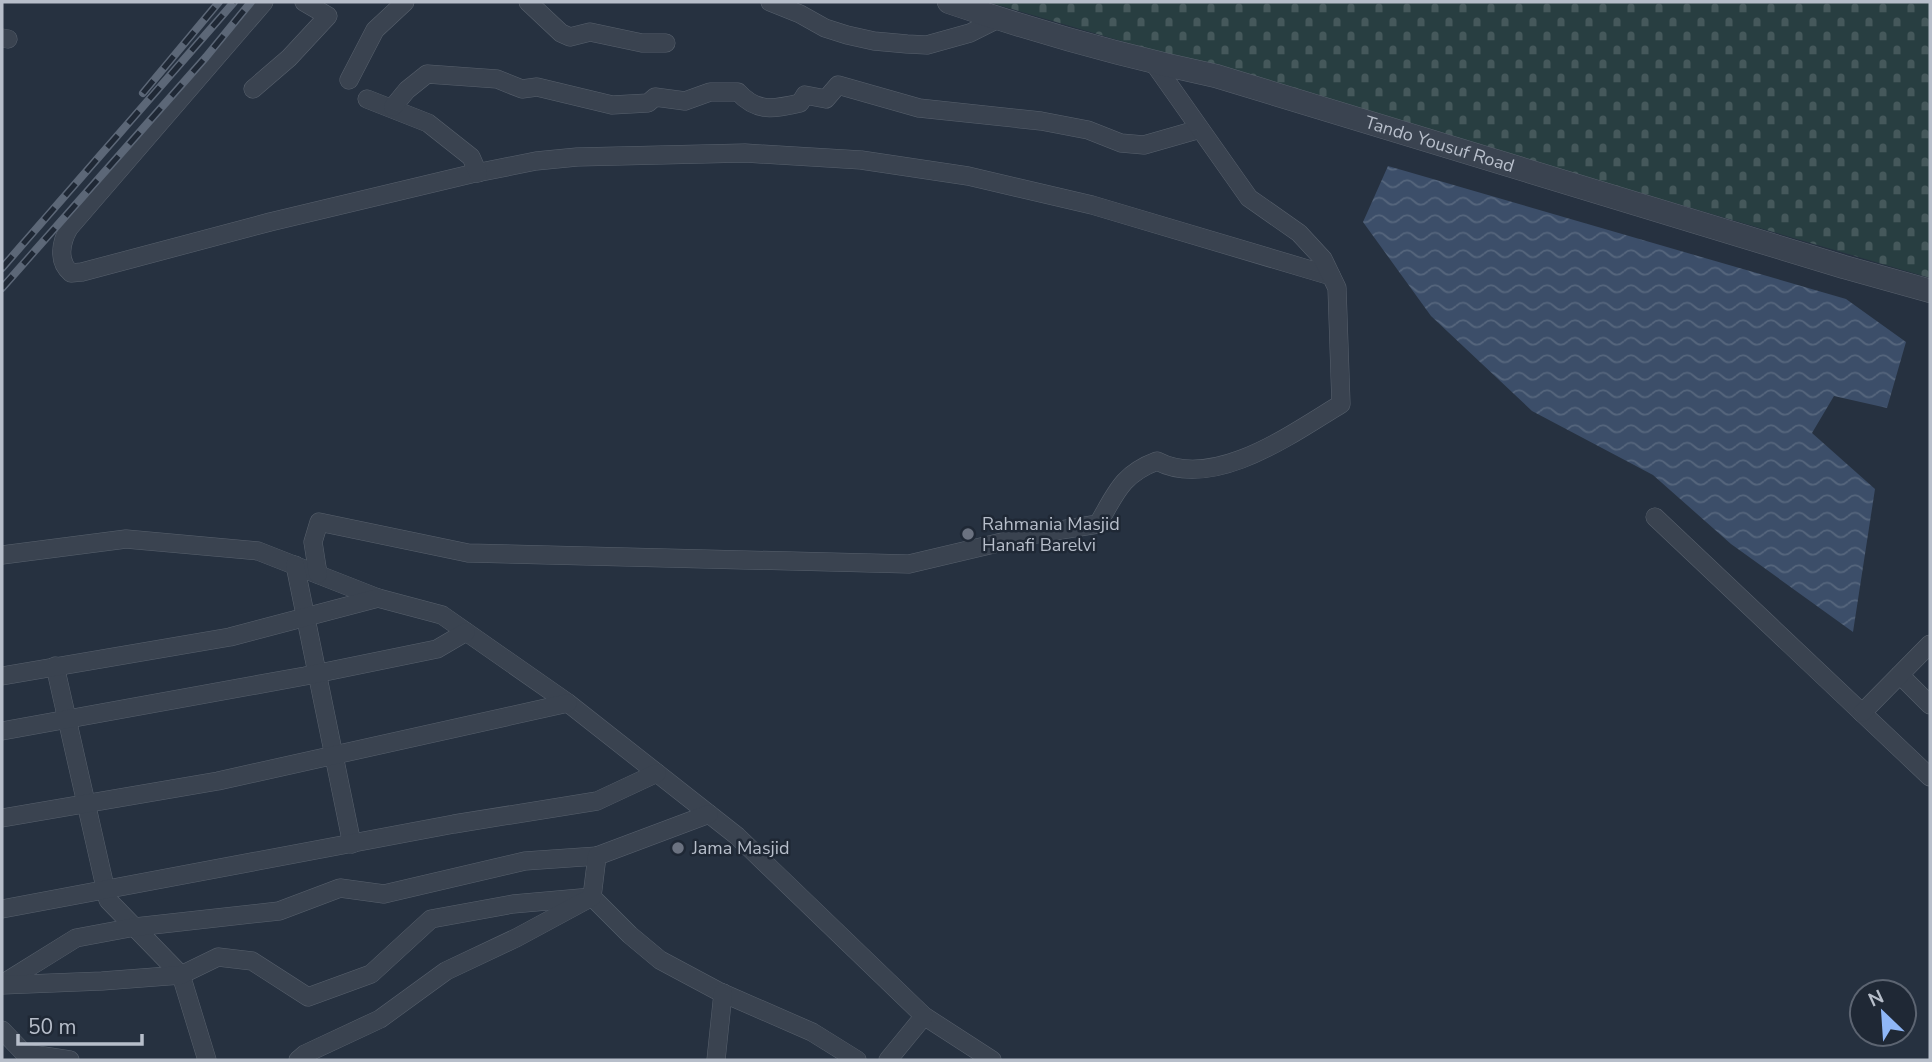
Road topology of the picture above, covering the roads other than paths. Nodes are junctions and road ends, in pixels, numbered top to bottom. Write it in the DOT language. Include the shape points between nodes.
graph roads {
  1 [pos="264,2"];
  2 [pos="304,2"];
  3 [pos="405,2"];
  4 [pos="528,2"];
  5 [pos="770,2"];
  6 [pos="950,2"];
  7 [pos="998,19"];
  8 [pos="666,43"];
  9 [pos="1153,62"];
  10 [pos="349,80"];
  11 [pos="253,89"];
  12 [pos="367,99"];
  13 [pos="393,107"];
  14 [pos="1200,129"];
  15 [pos="478,173"];
  16 [pos="1331,276"];
  17 [pos="1930,290"];
  18 [pos="1655,517"];
  19 [pos="2,555"];
  20 [pos="295,565"];
  21 [pos="318,575"];
  22 [pos="378,598"];
  23 [pos="307,617"];
  24 [pos="466,632"];
  25 [pos="1930,644"];
  26 [pos="55,666"];
  27 [pos="318,673"];
  28 [pos="1900,675"];
  29 [pos="2,676"];
  30 [pos="568,703"];
  31 [pos="1930,705"];
  32 [pos="1862,713"];
  33 [pos="67,719"];
  34 [pos="2,731"];
  35 [pos="336,755"];
  36 [pos="657,773"];
  37 [pos="1930,776"];
  38 [pos="86,803"];
  39 [pos="709,814"];
  40 [pos="2,818"];
  41 [pos="352,844"];
  42 [pos="597,856"];
  43 [pos="106,889"];
  44 [pos="592,897"];
  45 [pos="2,909"];
  46 [pos="135,928"];
  47 [pos="181,975"];
  48 [pos="2,984"];
  49 [pos="723,993"];
  50 [pos="924,1016"];
  51 [pos="2,1030"];
  52 [pos="70,1060"];
  53 [pos="207,1060"];
  54 [pos="298,1060"];
  55 [pos="716,1060"];
  56 [pos="857,1060"];
  57 [pos="888,1060"];
  58 [pos="992,1060"];
  1 -- 15 [label="street" via="68,228 61,254 71,273"];
  2 -- 11 [label="street" via="328,16"];
  3 -- 10 [label="street" via="375,30"];
  4 -- 8 [label="street" via="570,37 590,32"];
  5 -- 7 [label="street" via="847,35 907,44 927,45 970,33"];
  6 -- 7 [label="street, Tando Yousuf Road"];
  7 -- 9 [label="street, Tando Yousuf Road"];
  9 -- 14 [label="street"];
  9 -- 17 [label="street, Tando Yousuf Road" via="1229,80"];
  12 -- 13 [label="street"];
  13 -- 14 [label="street" via="427,74 497,79 522,89 537,87 612,105 648,103 655,97 685,101 710,92 738,92 748,102 777,108 800,103 805,94 826,99 838,85 919,108 1041,121 1088,130 1121,143 1144,145"];
  13 -- 15 [label="street" via="428,123 471,157"];
  14 -- 16 [label="street" via="1249,198 1299,233"];
  15 -- 16 [label="street" via="578,157 745,153 861,160 968,176 1093,205"];
  16 -- 21 [label="street" via="1337,288 1341,404 1274,444 1229,464 1190,470 1157,461 1137,469 1118,489 1098,524 909,564 468,553 319,522 313,542"];
  18 -- 32 [label="street"];
  19 -- 20 [label="street" via="126,539 258,551"];
  20 -- 21 [label="street"];
  20 -- 23 [label="street"];
  21 -- 22 [label="street"];
  22 -- 23 [label="street"];
  22 -- 24 [label="street" via="442,615"];
  23 -- 26 [label="street" via="230,637"];
  23 -- 27 [label="street"];
  24 -- 27 [label="street" via="437,649"];
  24 -- 30 [label="street"];
  25 -- 28 [label="street"];
  26 -- 29 [label="street"];
  26 -- 33 [label="street"];
  27 -- 33 [label="street"];
  27 -- 35 [label="street"];
  28 -- 31 [label="street"];
  28 -- 32 [label="street"];
  30 -- 35 [label="street"];
  30 -- 36 [label="street"];
  32 -- 37 [label="street"];
  33 -- 34 [label="street"];
  33 -- 38 [label="street"];
  35 -- 38 [label="street"];
  35 -- 41 [label="street"];
  36 -- 39 [label="street"];
  36 -- 41 [label="street" via="597,801"];
  38 -- 40 [label="street"];
  38 -- 43 [label="street"];
  39 -- 42 [label="street"];
  39 -- 50 [label="street"];
  41 -- 43 [label="street"];
  42 -- 44 [label="street"];
  42 -- 46 [label="street" via="525,860 384,894 340,888 279,911"];
  43 -- 45 [label="street"];
  43 -- 46 [label="street" via="108,900"];
  44 -- 47 [label="street" via="513,904 431,919 371,974 307,997 252,961 218,957"];
  44 -- 49 [label="street" via="660,960"];
  44 -- 54 [label="street" via="446,971 380,1019"];
  46 -- 47 [label="street"];
  46 -- 48 [label="street" via="76,938"];
  47 -- 48 [label="street"];
  47 -- 53 [label="street"];
  49 -- 55 [label="street"];
  49 -- 56 [label="street" via="812,1032"];
  50 -- 57 [label="street"];
  50 -- 58 [label="street"];
  51 -- 52 [label="street" via="24,1053"];
}
